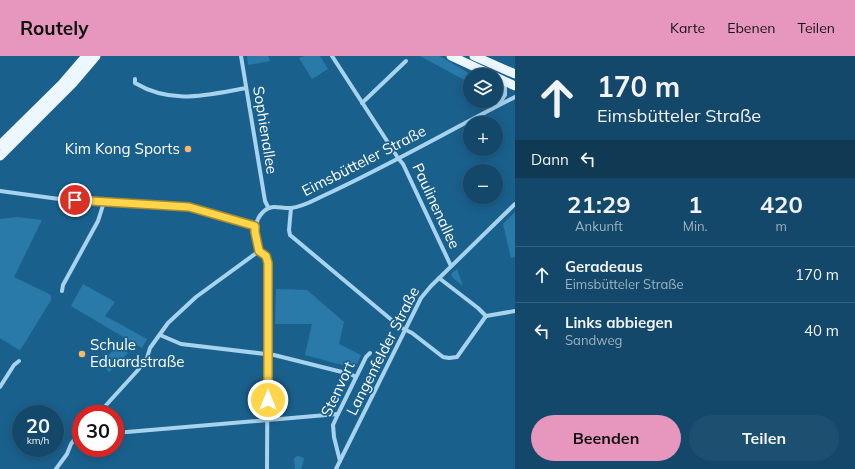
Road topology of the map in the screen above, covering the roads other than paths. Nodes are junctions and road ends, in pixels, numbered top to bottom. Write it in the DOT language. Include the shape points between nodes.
graph roads {
  1 [pos="86,56"];
  2 [pos="96,56"];
  3 [pos="241,56"];
  4 [pos="332,56"];
  5 [pos="451,56"];
  6 [pos="474,56"];
  7 [pos="406,61"];
  8 [pos="477,68"];
  9 [pos="515,74"];
  10 [pos="135,80"];
  11 [pos="503,80"];
  12 [pos="503,82"];
  13 [pos="515,86"];
  14 [pos="246,88"];
  15 [pos="515,97"];
  16 [pos="503,98"];
  17 [pos="362,102"];
  18 [pos="503,103"];
  19 [pos="494,108"];
  20 [pos="0,145"];
  21 [pos="0,156"];
  22 [pos="398,158"];
  23 [pos="0,191"];
  24 [pos="104,202"];
  25 [pos="515,204"];
  26 [pos="268,207"];
  27 [pos="291,208"];
  28 [pos="255,226"];
  29 [pos="259,251"];
  30 [pos="451,266"];
  31 [pos="439,278"];
  32 [pos="62,292"];
  33 [pos="515,311"];
  34 [pos="486,316"];
  35 [pos="405,330"];
  36 [pos="160,335"];
  37 [pos="267,353"];
  38 [pos="370,353"];
  39 [pos="19,361"];
  40 [pos="356,377"];
  41 [pos="0,387"];
  42 [pos="106,405"];
  43 [pos="338,414"];
  44 [pos="267,420"];
  45 [pos="124,432"];
  46 [pos="72,443"];
  47 [pos="340,461"];
  48 [pos="56,469"];
  49 [pos="267,469"];
  50 [pos="336,469"];
  1 -- 20 [label="main road" via="62,84"];
  2 -- 21 [label="main road" via="65,92"];
  3 -- 14 [label="street, Sophienallee"];
  4 -- 17 [label="street, Paulinenallee"];
  5 -- 8 [label="main road"];
  6 -- 9 [label="main road"];
  7 -- 17 [label="street"];
  10 -- 14 [label="street" via="135,83 147,90 176,97"];
  11 -- 13 [label="main road"];
  12 -- 16 [label="street" via="506,86"];
  14 -- 26 [label="street, Sophienallee"];
  15 -- 18 [label="street, Eimsbütteler Straße"];
  17 -- 22 [label="street, Paulinenallee"];
  19 -- 22 [label="street, Eimsbütteler Straße"];
  22 -- 27 [label="street, Eimsbütteler Straße" via="347,185"];
  22 -- 30 [label="street, Paulinenallee" via="405,167"];
  23 -- 24 [label="street"];
  24 -- 28 [label="street" via="189,207"];
  24 -- 32 [label="street" via="98,221 63,285"];
  25 -- 30 [label="street, Langenfelder Straße"];
  26 -- 27 [label="street, Eimsbütteler Straße"];
  26 -- 28 [label="street"];
  27 -- 35 [label="street" via="288,230 290,235"];
  28 -- 29 [label="street"];
  29 -- 36 [label="street" via="180,311"];
  29 -- 37 [label="street" via="266,256 268,263"];
  30 -- 31 [label="street, Langenfelder Straße"];
  31 -- 34 [label="street"];
  31 -- 35 [label="street, Langenfelder Straße" via="421,298"];
  33 -- 34 [label="street"];
  34 -- 35 [label="street" via="457,357 452,358 443,357"];
  35 -- 47 [label="street, Langenfelder Straße"];
  36 -- 37 [label="street" via="181,344"];
  36 -- 42 [label="street" via="138,370"];
  37 -- 40 [label="street"];
  37 -- 44 [label="street"];
  38 -- 40 [label="street, Stenvort"];
  39 -- 41 [label="street"];
  40 -- 43 [label="street, Stenvort"];
  43 -- 44 [label="street"];
  43 -- 47 [label="street, Stenvort" via="333,425"];
  44 -- 45 [label="street"];
  44 -- 49 [label="street"];
  46 -- 48 [label="street"];
  47 -- 50 [label="street, Langenfelder Straße"];
}
